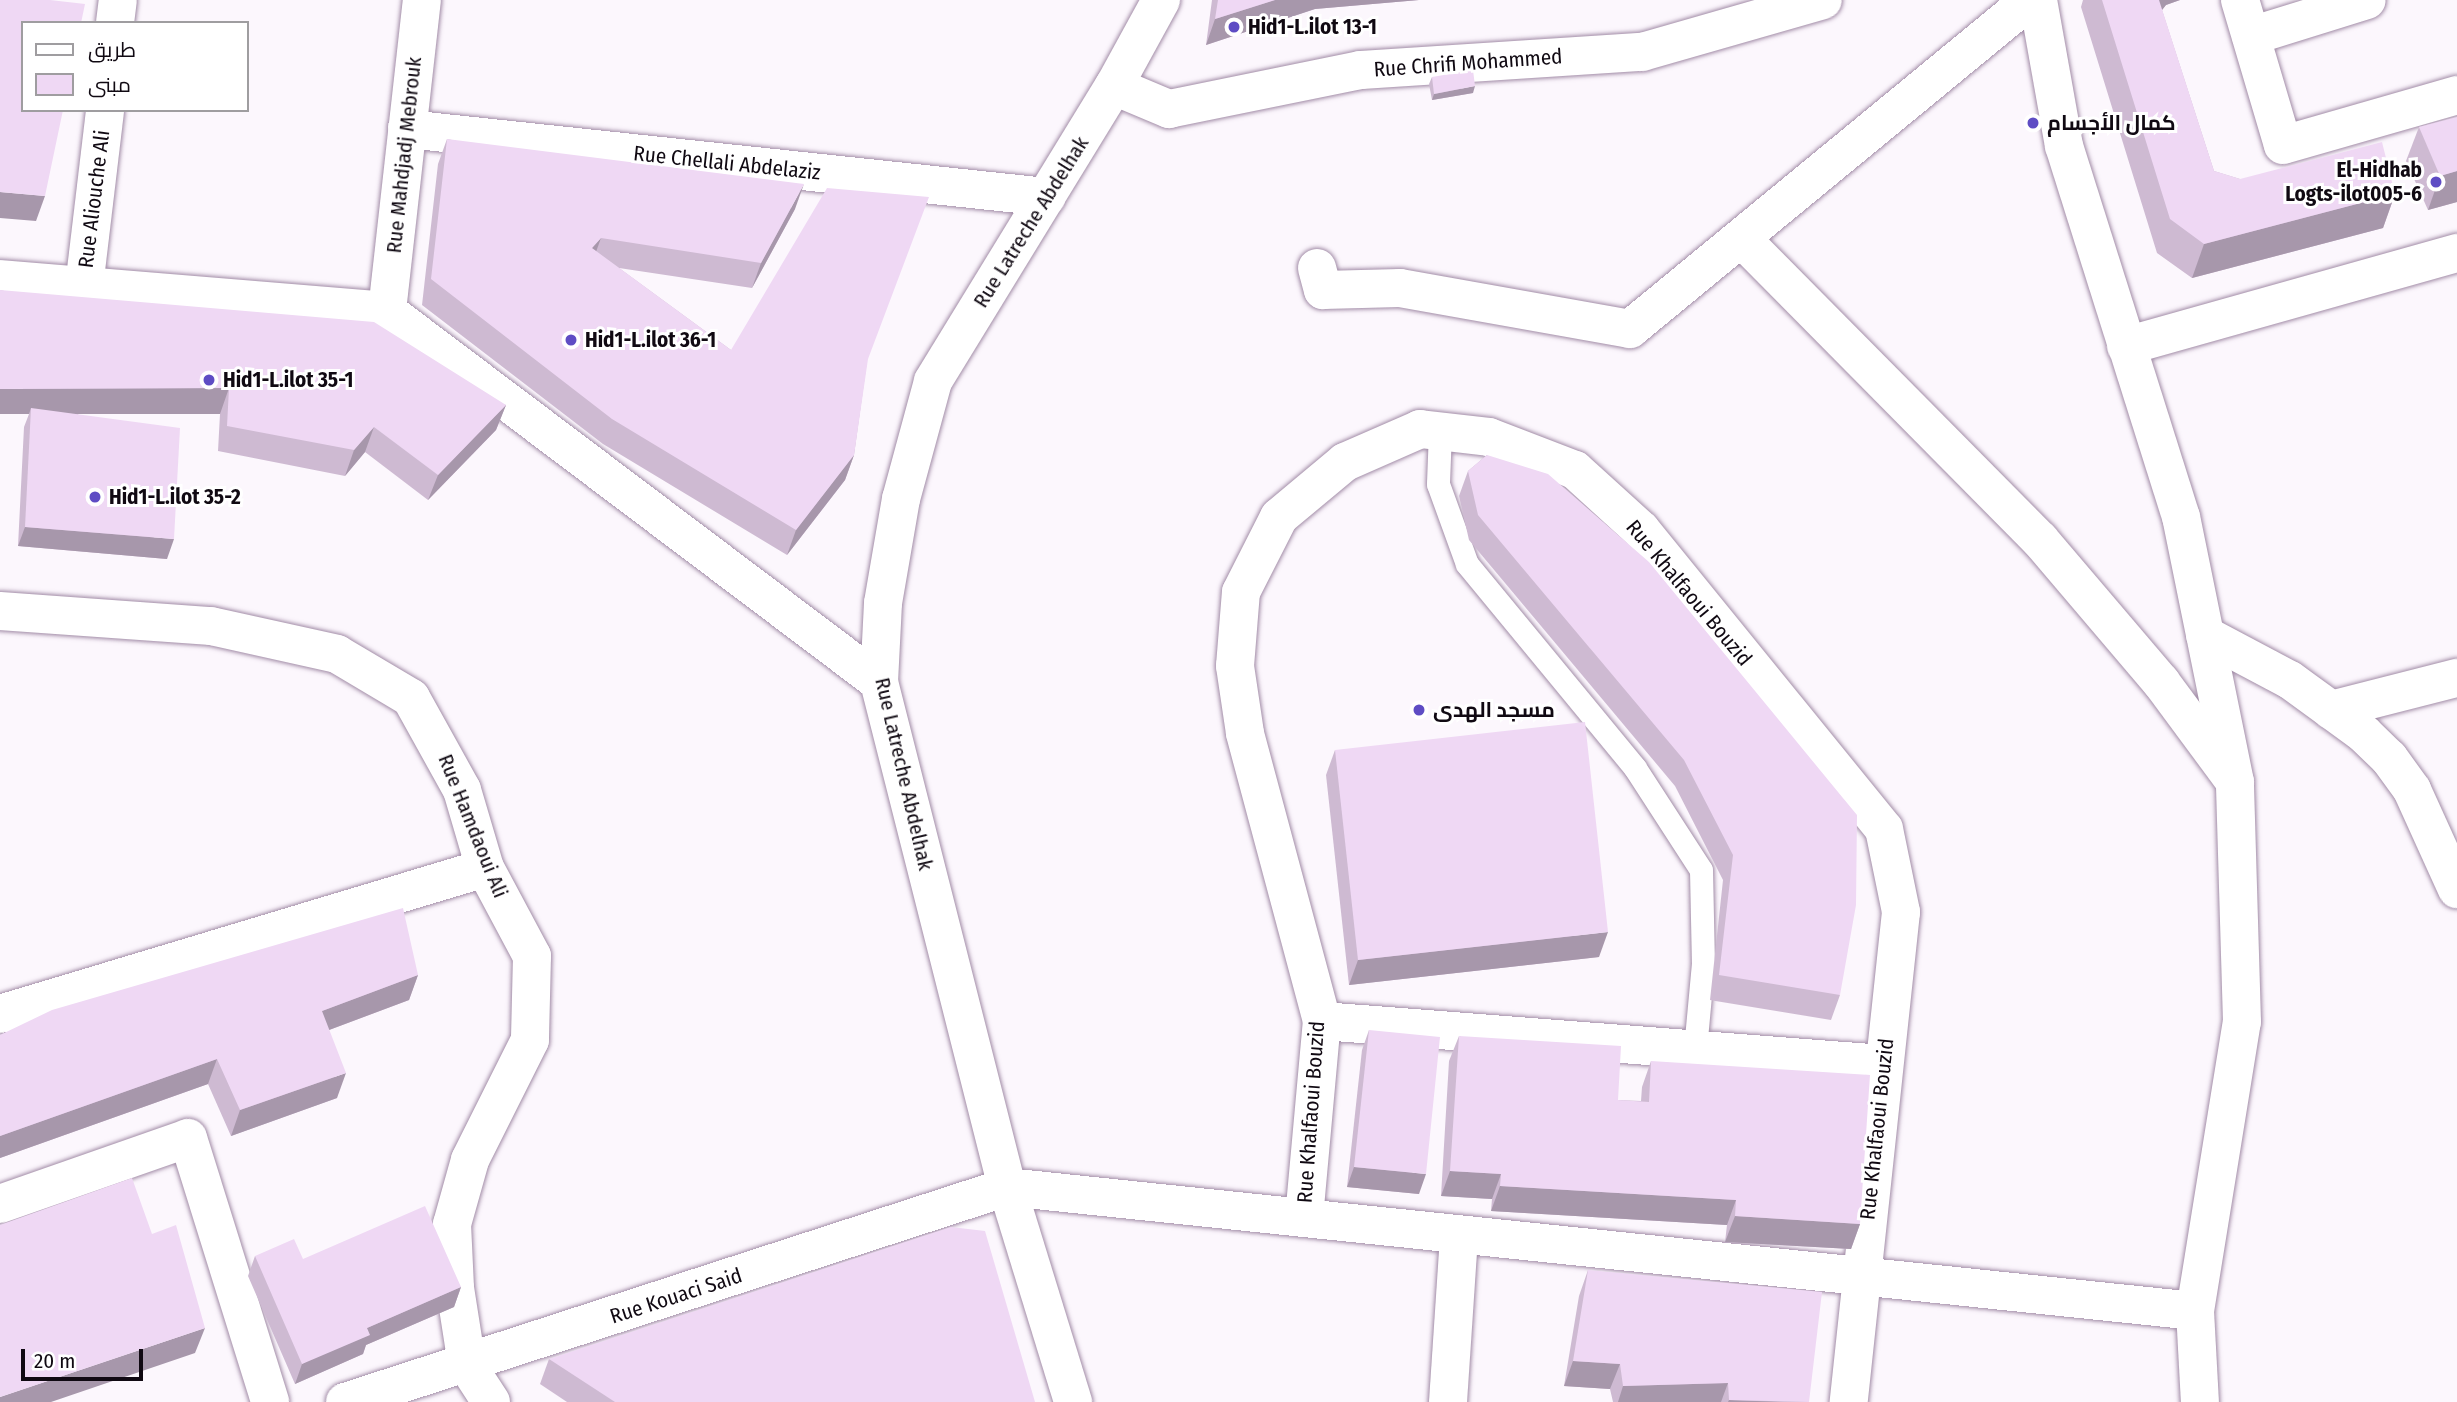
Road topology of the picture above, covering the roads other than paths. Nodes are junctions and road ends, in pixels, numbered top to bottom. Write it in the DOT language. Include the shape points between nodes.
graph roads {
  1 [pos="118,0"];
  2 [pos="422,0"];
  3 [pos="1161,0"];
  4 [pos="1823,0"];
  5 [pos="2030,0"];
  6 [pos="2038,0"];
  7 [pos="2240,0"];
  8 [pos="2367,0"];
  9 [pos="115,21"];
  10 [pos="2251,36"];
  11 [pos="1114,86"];
  12 [pos="2457,95"];
  13 [pos="105,112"];
  14 [pos="407,129"];
  15 [pos="1046,197"];
  16 [pos="1742,240"];
  17 [pos="2457,253"];
  18 [pos="1317,268"];
  19 [pos="0,279"];
  20 [pos="84,287"];
  21 [pos="387,311"];
  22 [pos="2126,346"];
  23 [pos="1440,430"];
  24 [pos="0,611"];
  25 [pos="2205,635"];
  26 [pos="2457,678"];
  27 [pos="879,682"];
  28 [pos="2331,710"];
  29 [pos="2235,782"];
  30 [pos="485,868"];
  31 [pos="2457,888"];
  32 [pos="0,1014"];
  33 [pos="1322,1021"];
  34 [pos="1695,1049"];
  35 [pos="1884,1064"];
  36 [pos="1007,1187"];
  37 [pos="0,1204"];
  38 [pos="1304,1218"];
  39 [pos="1459,1235"];
  40 [pos="1860,1278"];
  41 [pos="2195,1311"];
  42 [pos="467,1365"];
  43 [pos="270,1402"];
  44 [pos="345,1402"];
  45 [pos="491,1402"];
  46 [pos="1073,1402"];
  47 [pos="1448,1402"];
  48 [pos="1849,1402"];
  49 [pos="2200,1402"];
  1 -- 9 [label="street"];
  2 -- 14 [label="street, Rue Mahdjadj Mebrouk"];
  3 -- 11 [label="street, Rue Latreche Abdelhak"];
  4 -- 11 [label="street, Rue Chrifi Mohammed" via="1642,52 1361,70 1168,109"];
  5 -- 16 [label="street"];
  6 -- 22 [label="street" via="2064,146"];
  7 -- 10 [label="street"];
  8 -- 10 [label="street"];
  10 -- 12 [label="street" via="2283,145"];
  11 -- 15 [label="street, Rue Latreche Abdelhak"];
  13 -- 20 [label="street, Rue Aliouche Ali"];
  14 -- 15 [label="street, Rue Chellali Abdelaziz"];
  14 -- 21 [label="street, Rue Mahdjadj Mebrouk"];
  15 -- 27 [label="street, Rue Latreche Abdelhak" via="933,381 901,499 883,603"];
  16 -- 18 [label="street" via="1630,329 1401,288 1323,290"];
  16 -- 29 [label="street" via="2040,540 2161,682"];
  17 -- 22 [label="street"];
  19 -- 20 [label="street"];
  20 -- 21 [label="street"];
  21 -- 27 [label="street"];
  22 -- 25 [label="street" via="2181,517"];
  23 -- 33 [label="street, Rue Khalfaoui Bouzid" via="1420,429 1345,463 1279,517 1241,592 1235,666 1245,733"];
  23 -- 34 [label="lane" via="1438,484 1467,564 1635,768 1701,870 1703,963"];
  23 -- 35 [label="street, Rue Khalfaoui Bouzid" via="1489,437 1575,470 1641,530 1884,829 1901,912"];
  24 -- 30 [label="street, Rue Hamdaoui Ali" via="211,626 337,654 411,698 462,790"];
  25 -- 28 [label="street" via="2290,680"];
  25 -- 29 [label="street"];
  26 -- 28 [label="street"];
  27 -- 36 [label="street, Rue Latreche Abdelhak"];
  28 -- 31 [label="street" via="2389,758 2412,790"];
  29 -- 41 [label="street" via="2242,1022"];
  30 -- 32 [label="street"];
  30 -- 42 [label="street, Rue Hamdaoui Ali" via="532,956 530,1040 470,1160 452,1224 455,1288"];
  33 -- 34 [label="street"];
  33 -- 38 [label="street, Rue Khalfaoui Bouzid"];
  34 -- 35 [label="street"];
  35 -- 40 [label="street, Rue Khalfaoui Bouzid"];
  36 -- 38 [label="street"];
  36 -- 42 [label="street, Rue Kouaci Said"];
  36 -- 46 [label="street, Rue Latreche Abdelhak"];
  37 -- 43 [label="street" via="188,1139"];
  38 -- 39 [label="street"];
  39 -- 40 [label="street"];
  39 -- 47 [label="street"];
  40 -- 41 [label="street"];
  40 -- 48 [label="street, Rue Khalfaoui Bouzid"];
  41 -- 49 [label="street"];
  42 -- 44 [label="street, Rue Kouaci Said"];
  42 -- 45 [label="street"];
}
